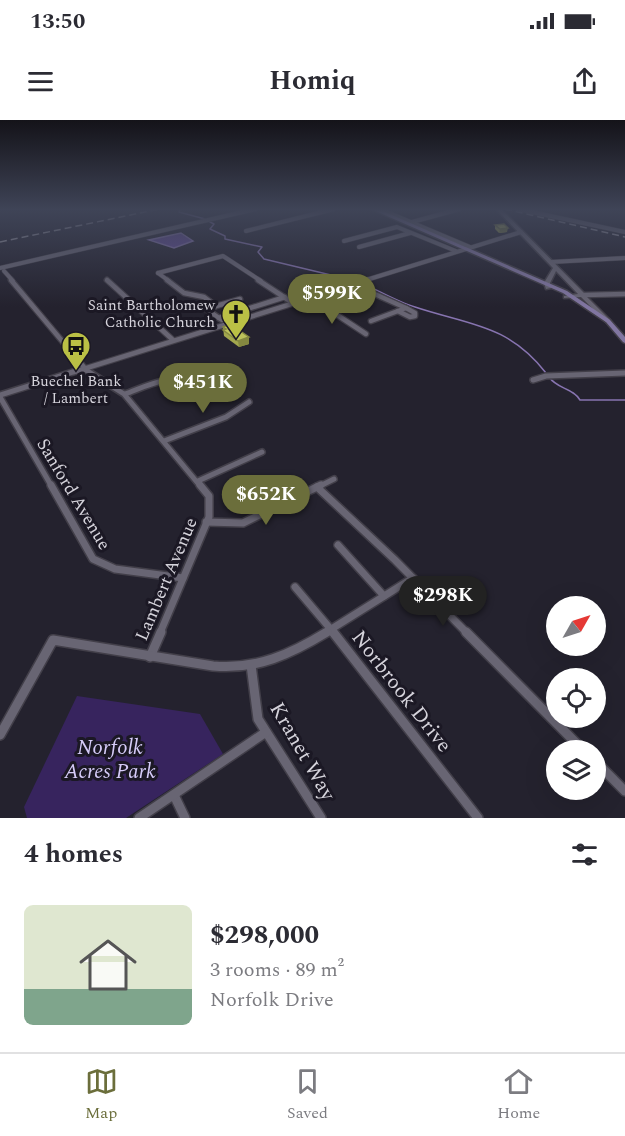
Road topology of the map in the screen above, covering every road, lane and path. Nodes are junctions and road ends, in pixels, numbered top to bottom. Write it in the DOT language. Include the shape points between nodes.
graph roads {
  1 [pos="120,242"];
  2 [pos="378,242"];
  3 [pos="440,242"];
  4 [pos="445,242"];
  5 [pos="446,242"];
  6 [pos="449,242"];
  7 [pos="488,242"];
  8 [pos="531,242"];
  9 [pos="359,247"];
  10 [pos="463,249"];
  11 [pos="625,258"];
  12 [pos="554,265"];
  13 [pos="2,270"];
  14 [pos="531,278"];
  15 [pos="107,280"];
  16 [pos="548,285"];
  17 [pos="625,294"];
  18 [pos="584,295"];
  19 [pos="285,297"];
  20 [pos="310,297"];
  21 [pos="568,297"];
  22 [pos="240,299"];
  23 [pos="316,301"];
  24 [pos="293,303"];
  25 [pos="216,306"];
  26 [pos="406,308"];
  27 [pos="399,311"];
  28 [pos="219,318"];
  29 [pos="371,321"];
  30 [pos="227,324"];
  31 [pos="610,325"];
  32 [pos="366,334"];
  33 [pos="624,338"];
  34 [pos="173,340"];
  35 [pos="85,369"];
  36 [pos="625,373"];
  37 [pos="533,380"];
  38 [pos="193,387"];
  39 [pos="125,394"];
  40 [pos="0,396"];
  41 [pos="249,402"];
  42 [pos="164,441"];
  43 [pos="262,452"];
  44 [pos="334,479"];
  45 [pos="198,481"];
  46 [pos="317,487"];
  47 [pos="206,522"];
  48 [pos="338,544"];
  49 [pos="183,578"];
  50 [pos="413,578"];
  51 [pos="295,587"];
  52 [pos="384,596"];
  53 [pos="331,630"];
  54 [pos="150,657"];
  55 [pos="251,665"];
  56 [pos="266,732"];
  57 [pos="0,735"];
  58 [pos="573,740"];
  59 [pos="606,772"];
  60 [pos="625,790"];
  61 [pos="174,795"];
  62 [pos="139,818"];
  63 [pos="185,818"];
  64 [pos="321,818"];
  65 [pos="478,818"];
  1 -- 13 [label="street"];
  2 -- 9 [label="street"];
  3 -- 10 [label="street"];
  4 -- 10 [label="main road"];
  5 -- 10 [label="main road"];
  6 -- 10 [label="street"];
  7 -- 10 [label="street"];
  8 -- 12 [label="main road"];
  10 -- 14 [label="main road"];
  10 -- 14 [label="main road"];
  10 -- 20 [label="street"];
  11 -- 12 [label="street"];
  12 -- 16 [label="main road"];
  12 -- 18 [label="main road"];
  13 -- 35 [label="street, Lambert Avenue"];
  14 -- 16 [label="main road"];
  15 -- 34 [label="street"];
  16 -- 21 [label="main road"];
  17 -- 18 [label="street"];
  18 -- 21 [label="main road"];
  18 -- 31 [label="main road"];
  19 -- 24 [label="street"];
  19 -- 25 [label="street" via="224,256 158,273 183,293 204,297"];
  19 -- 28 [label="street"];
  20 -- 23 [label="street"];
  20 -- 24 [label="street"];
  21 -- 31 [label="main road"];
  22 -- 25 [label="street"];
  23 -- 26 [label="street" via="359,287"];
  23 -- 32 [label="street"];
  24 -- 30 [label="street"];
  25 -- 28 [label="street" via="206,309"];
  26 -- 27 [label="street"];
  26 -- 27 [label="street" via="415,316"];
  27 -- 29 [label="street"];
  28 -- 30 [label="street"];
  30 -- 34 [label="street"];
  31 -- 33 [label="main road"];
  34 -- 35 [label="street"];
  35 -- 39 [label="street, Lambert Avenue" via="93,378"];
  35 -- 40 [label="street"];
  36 -- 37 [label="street" via="555,375"];
  38 -- 39 [label="street" via="184,380 173,379"];
  39 -- 42 [label="street, Lambert Avenue"];
  40 -- 49 [label="street, Sanford Avenue" via="91,557 115,569"];
  41 -- 42 [label="street" via="226,417"];
  42 -- 45 [label="street, Lambert Avenue"];
  43 -- 45 [label="street"];
  44 -- 46 [label="street"];
  45 -- 47 [label="street, Lambert Avenue" via="210,501"];
  46 -- 47 [label="street" via="243,523"];
  46 -- 50 [label="street"];
  47 -- 49 [label="street, Lambert Avenue"];
  48 -- 52 [label="street"];
  49 -- 54 [label="street, Lambert Avenue"];
  50 -- 52 [label="street"];
  50 -- 58 [label="street"];
  51 -- 53 [label="street, Norbrook Drive"];
  52 -- 53 [label="street"];
  53 -- 55 [label="street" via="283,657"];
  53 -- 65 [label="street, Norbrook Drive"];
  54 -- 55 [label="street" via="223,667"];
  54 -- 57 [label="street" via="53,640"];
  55 -- 56 [label="street, Kranet Way" via="255,709"];
  56 -- 61 [label="street"];
  56 -- 64 [label="street, Kranet Way"];
  59 -- 60 [label="street"];
  61 -- 62 [label="street"];
  61 -- 63 [label="street"];
}
